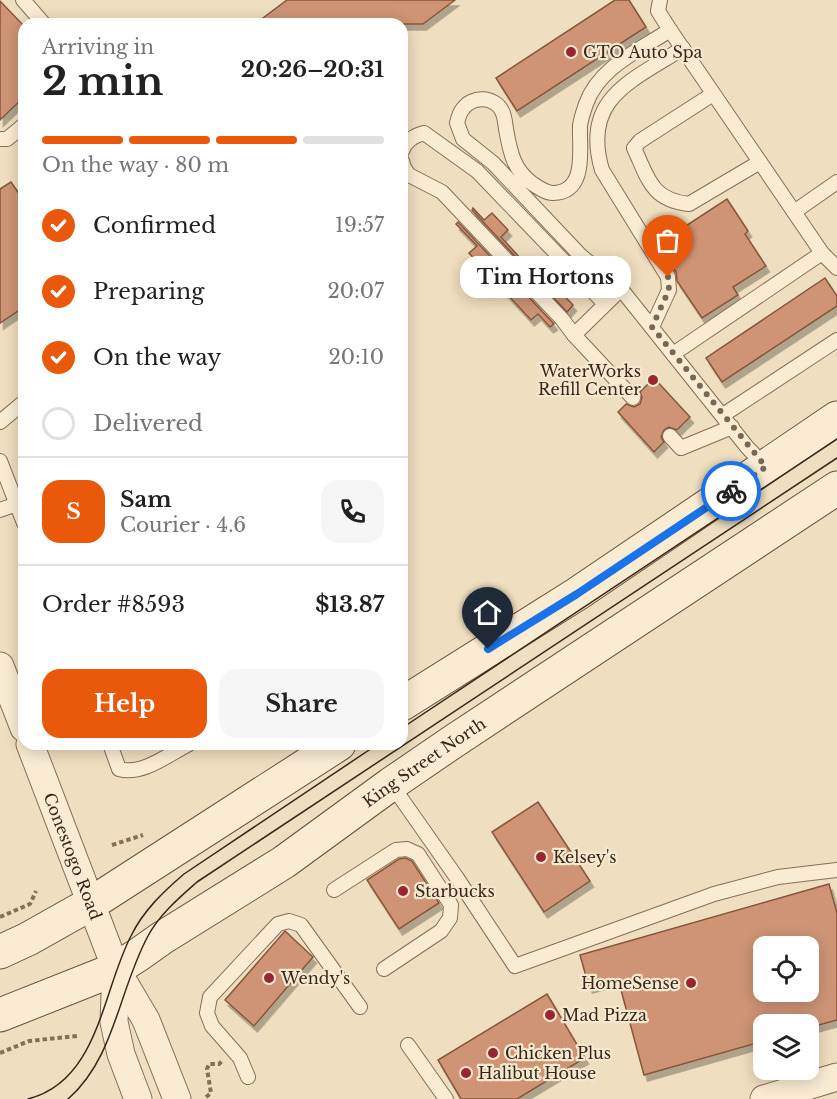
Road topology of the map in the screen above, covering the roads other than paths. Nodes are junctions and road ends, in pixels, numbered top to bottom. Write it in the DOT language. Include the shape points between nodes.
graph roads {
  1 [pos="23,0"];
  2 [pos="660,0"];
  3 [pos="39,18"];
  4 [pos="670,30"];
  5 [pos="682,48"];
  6 [pos="713,94"];
  7 [pos="18,130"];
  8 [pos="0,139"];
  9 [pos="408,140"];
  10 [pos="760,162"];
  11 [pos="408,174"];
  12 [pos="837,182"];
  13 [pos="794,213"];
  14 [pos="822,253"];
  15 [pos="837,268"];
  16 [pos="621,289"];
  17 [pos="605,304"];
  18 [pos="652,327"];
  19 [pos="574,335"];
  20 [pos="837,340"];
  21 [pos="673,354"];
  22 [pos="633,398"];
  23 [pos="18,407"];
  24 [pos="723,415"];
  25 [pos="837,418"];
  26 [pos="0,422"];
  27 [pos="732,427"];
  28 [pos="670,436"];
  29 [pos="0,461"];
  30 [pos="766,467"];
  31 [pos="9,485"];
  32 [pos="18,486"];
  33 [pos="837,488"];
  34 [pos="16,504"];
  35 [pos="18,509"];
  36 [pos="0,510"];
  37 [pos="0,666"];
  38 [pos="408,700"];
  39 [pos="18,712"];
  40 [pos="32,750"];
  41 [pos="112,750"];
  42 [pos="178,750"];
  43 [pos="330,750"];
  44 [pos="391,784"];
  45 [pos="837,870"];
  46 [pos="334,890"];
  47 [pos="92,903"];
  48 [pos="0,952"];
  49 [pos="116,969"];
  50 [pos="384,969"];
  51 [pos="360,1007"];
  52 [pos="0,1015"];
  53 [pos="408,1045"];
  54 [pos="248,1077"];
  55 [pos="837,1077"];
  56 [pos="138,1099"];
  57 [pos="177,1099"];
  58 [pos="446,1099"];
  59 [pos="764,1099"];
  1 -- 3 [label="lane"];
  2 -- 4 [label="lane" via="658,11"];
  4 -- 5 [label="lane"];
  4 -- 16 [label="lane" via="609,70 598,82 580,123 579,172 573,184 563,190 541,190 518,171 510,154 504,114 497,104 485,98 473,100 462,109 457,123 463,139 493,163 581,256"];
  5 -- 6 [label="lane"];
  5 -- 18 [label="lane" via="619,90 599,118 597,134 602,170 668,277 669,290"];
  6 -- 10 [label="lane"];
  6 -- 10 [label="lane" via="634,148 654,189 675,202 688,204"];
  7 -- 8 [label="lane" via="7,139"];
  9 -- 17 [label="lane" via="424,134 477,171"];
  10 -- 13 [label="lane"];
  11 -- 19 [label="lane" via="442,192"];
  12 -- 13 [label="lane"];
  13 -- 14 [label="lane"];
  14 -- 15 [label="lane"];
  14 -- 21 [label="lane"];
  16 -- 17 [label="lane"];
  16 -- 18 [label="lane"];
  17 -- 19 [label="lane"];
  18 -- 21 [label="lane"];
  19 -- 22 [label="lane"];
  20 -- 24 [label="lane"];
  21 -- 24 [label="lane"];
  23 -- 26 [label="lane"];
  24 -- 27 [label="lane"];
  25 -- 30 [label="main road"];
  27 -- 28 [label="lane" via="681,448"];
  27 -- 30 [label="lane"];
  29 -- 31 [label="lane"];
  30 -- 38 [label="main road" via="577,594"];
  31 -- 32 [label="lane"];
  31 -- 34 [label="lane"];
  33 -- 44 [label="main road, King Street North"];
  34 -- 35 [label="lane"];
  34 -- 36 [label="lane"];
  37 -- 39 [label="street"];
  40 -- 47 [label="street, Conestogo Road"];
  41 -- 42 [label="lane" via="119,769 128,772"];
  43 -- 47 [label="main road"];
  44 -- 45 [label="lane" via="515,966 714,894 778,877"];
  44 -- 49 [label="main road, King Street North" via="284,862"];
  46 -- 50 [label="lane" via="396,850 407,849 418,854 451,905 450,918 441,931"];
  47 -- 48 [label="main road"];
  47 -- 49 [label="street, Conestogo Road"];
  49 -- 52 [label="main road, King Street North"];
  49 -- 56 [label="street, Conestogo Road" via="114,1022"];
  49 -- 57 [label="street, Conestogo Road" via="146,1020"];
  51 -- 54 [label="lane" via="301,925 289,921 278,924 210,997 207,1013 212,1026 240,1058"];
  53 -- 58 [label="lane"];
  55 -- 59 [label="street"];
}
